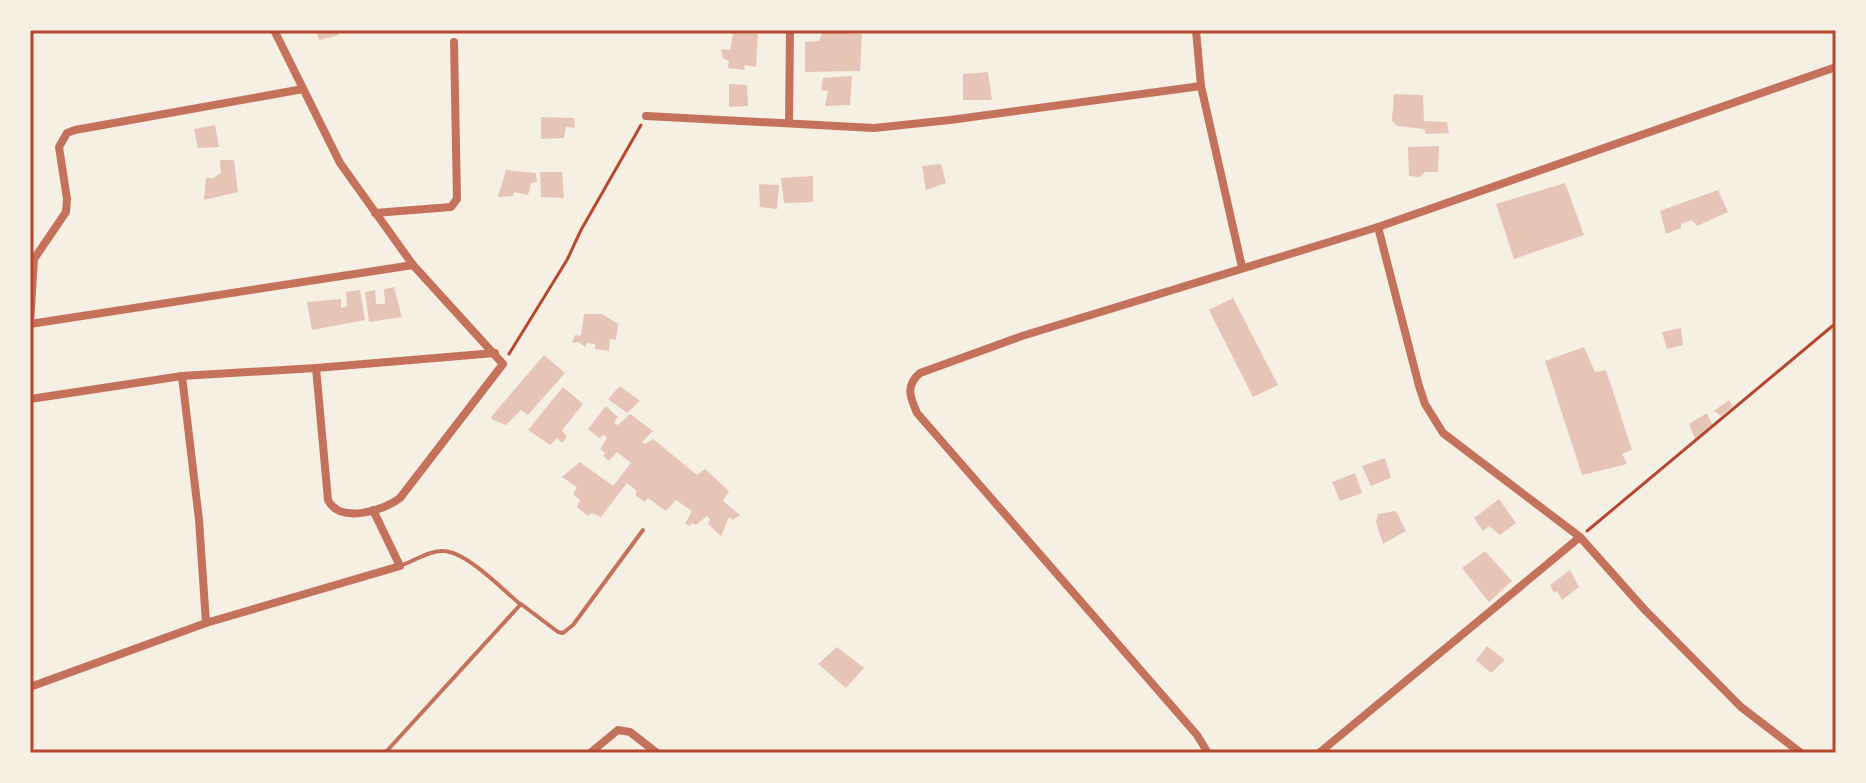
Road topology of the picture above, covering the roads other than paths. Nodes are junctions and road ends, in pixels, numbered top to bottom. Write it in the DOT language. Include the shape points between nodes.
graph roads {
  1 [pos="274,30"];
  2 [pos="790,30"];
  3 [pos="1196,30"];
  4 [pos="454,42"];
  5 [pos="1836,67"];
  6 [pos="1201,86"];
  7 [pos="303,89"];
  8 [pos="646,116"];
  9 [pos="789,123"];
  10 [pos="375,213"];
  11 [pos="1378,227"];
  12 [pos="413,265"];
  13 [pos="1242,267"];
  14 [pos="495,353"];
  15 [pos="316,368"];
  16 [pos="182,376"];
  17 [pos="30,399"];
  18 [pos="373,510"];
  19 [pos="643,530"];
  20 [pos="1580,537"];
  21 [pos="400,566"];
  22 [pos="521,604"];
  23 [pos="206,623"];
  24 [pos="30,687"];
  25 [pos="385,753"];
  26 [pos="590,753"];
  27 [pos="657,753"];
  28 [pos="1208,753"];
  29 [pos="1319,753"];
  30 [pos="1801,753"];
  1 -- 7 [label="street"];
  2 -- 9 [label="street"];
  3 -- 6 [label="street"];
  4 -- 10 [label="street" via="457,199 451,207"];
  5 -- 11 [label="street"];
  6 -- 9 [label="street" via="874,128"];
  6 -- 13 [label="street"];
  7 -- 10 [label="street" via="340,163"];
  7 -- 12 [label="street" via="67,133 59,147 66,212 34,259 30,324"];
  8 -- 9 [label="street"];
  10 -- 12 [label="street"];
  11 -- 13 [label="street"];
  11 -- 20 [label="street" via="1419,386 1443,433"];
  12 -- 14 [label="street"];
  13 -- 28 [label="street" via="1022,336 920,373 909,386 917,413"];
  14 -- 15 [label="street"];
  14 -- 18 [label="street" via="503,364 400,498"];
  15 -- 16 [label="street"];
  15 -- 18 [label="street" via="328,500 340,513"];
  16 -- 17 [label="street"];
  16 -- 23 [label="street"];
  18 -- 21 [label="street"];
  19 -- 22 [label="lane" via="567,631 549,627"];
  20 -- 29 [label="street"];
  20 -- 30 [label="street" via="1741,707"];
  21 -- 22 [label="lane" via="448,551 470,562"];
  21 -- 23 [label="street"];
  22 -- 25 [label="lane"];
  23 -- 24 [label="street"];
  26 -- 27 [label="street" via="618,730 638,736"];
}
